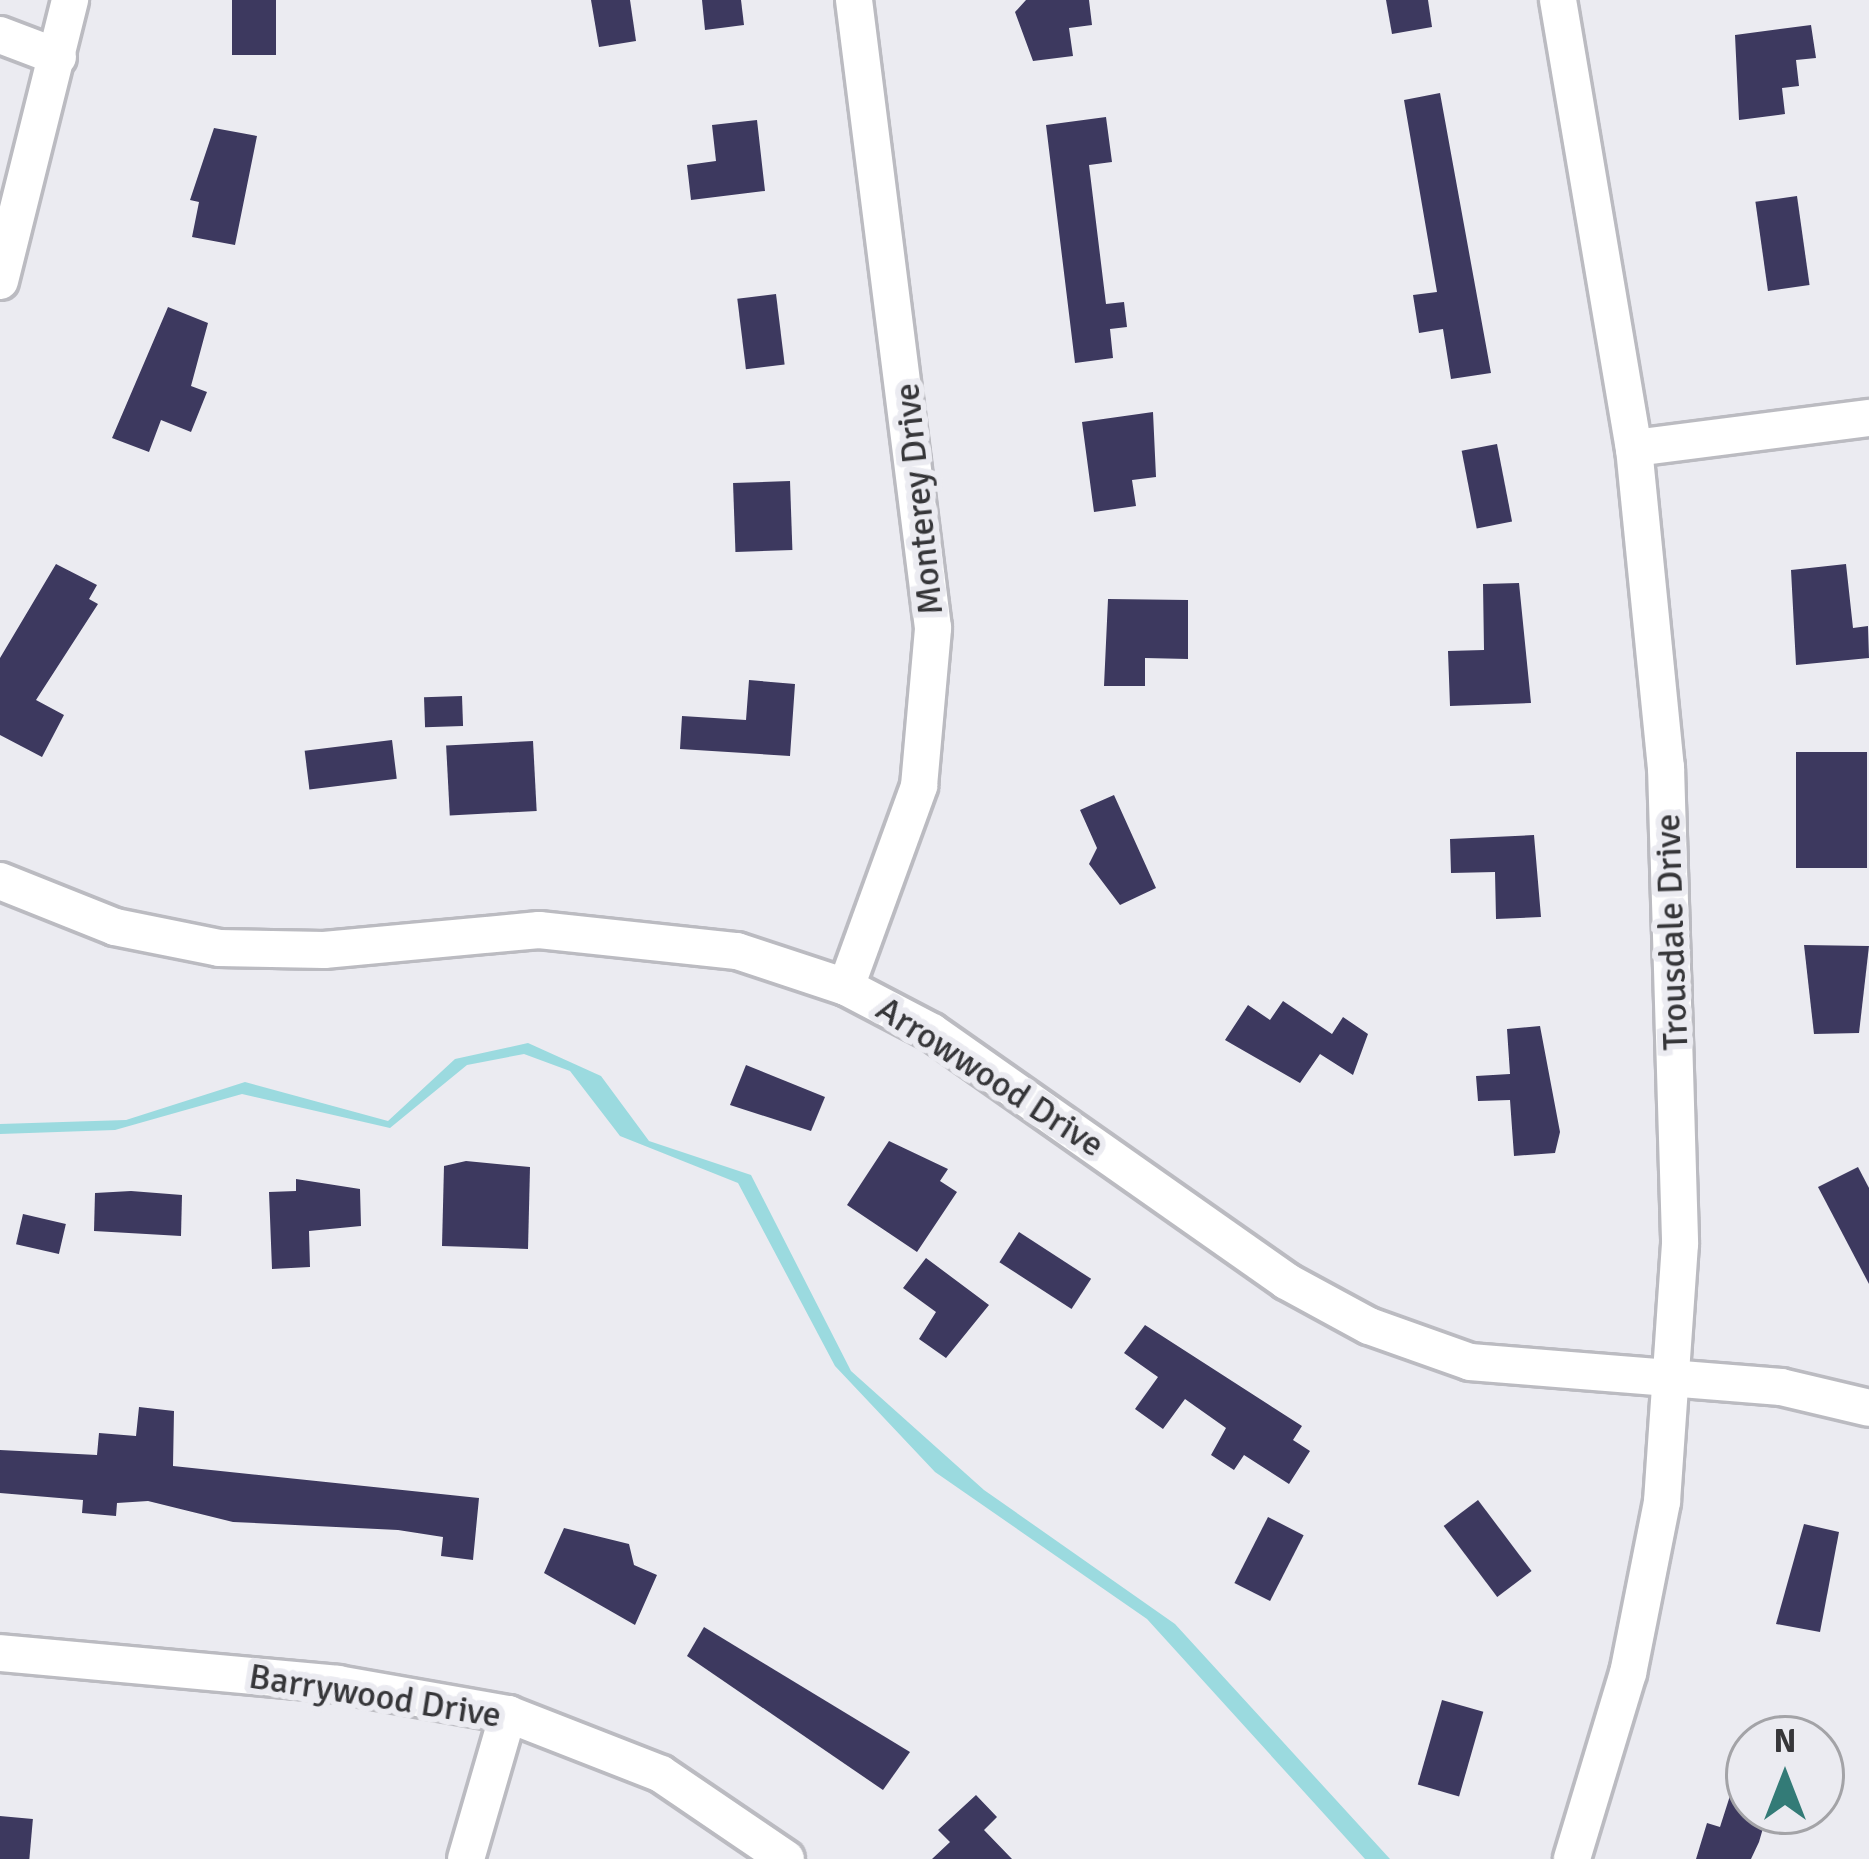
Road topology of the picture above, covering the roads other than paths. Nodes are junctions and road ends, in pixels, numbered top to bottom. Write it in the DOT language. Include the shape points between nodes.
graph roads {
  1 [pos="70,0"];
  2 [pos="854,0"];
  3 [pos="1558,0"];
  4 [pos="0,34"];
  5 [pos="58,57"];
  6 [pos="0,281"];
  7 [pos="1869,418"];
  8 [pos="1634,448"];
  9 [pos="0,880"];
  10 [pos="846,987"];
  11 [pos="1676,1381"];
  12 [pos="1869,1408"];
  13 [pos="0,1653"];
  14 [pos="508,1714"];
  15 [pos="466,1859"];
  16 [pos="786,1859"];
  17 [pos="1572,1859"];
  1 -- 5 [label="street"];
  2 -- 10 [label="street, Monterey Drive" via="927,537 932,674 914,803"];
  3 -- 8 [label="street, Trousdale Drive"];
  4 -- 5 [label="street"];
  5 -- 6 [label="street"];
  7 -- 8 [label="street"];
  8 -- 11 [label="street, Trousdale Drive" via="1666,767"];
  9 -- 10 [label="street, Arrowwood Drive" via="115,927 219,947 617,932 737,951"];
  10 -- 11 [label="street, Arrowwood Drive" via="968,1054 1286,1281 1369,1326 1470,1362"];
  11 -- 12 [label="street, Arrowwood Drive"];
  11 -- 17 [label="street, Trousdale Drive" via="1628,1673"];
  13 -- 14 [label="street, Barrywood Drive" via="338,1684"];
  14 -- 15 [label="street"];
  14 -- 16 [label="street, Barrywood Drive" via="661,1774"];
}
